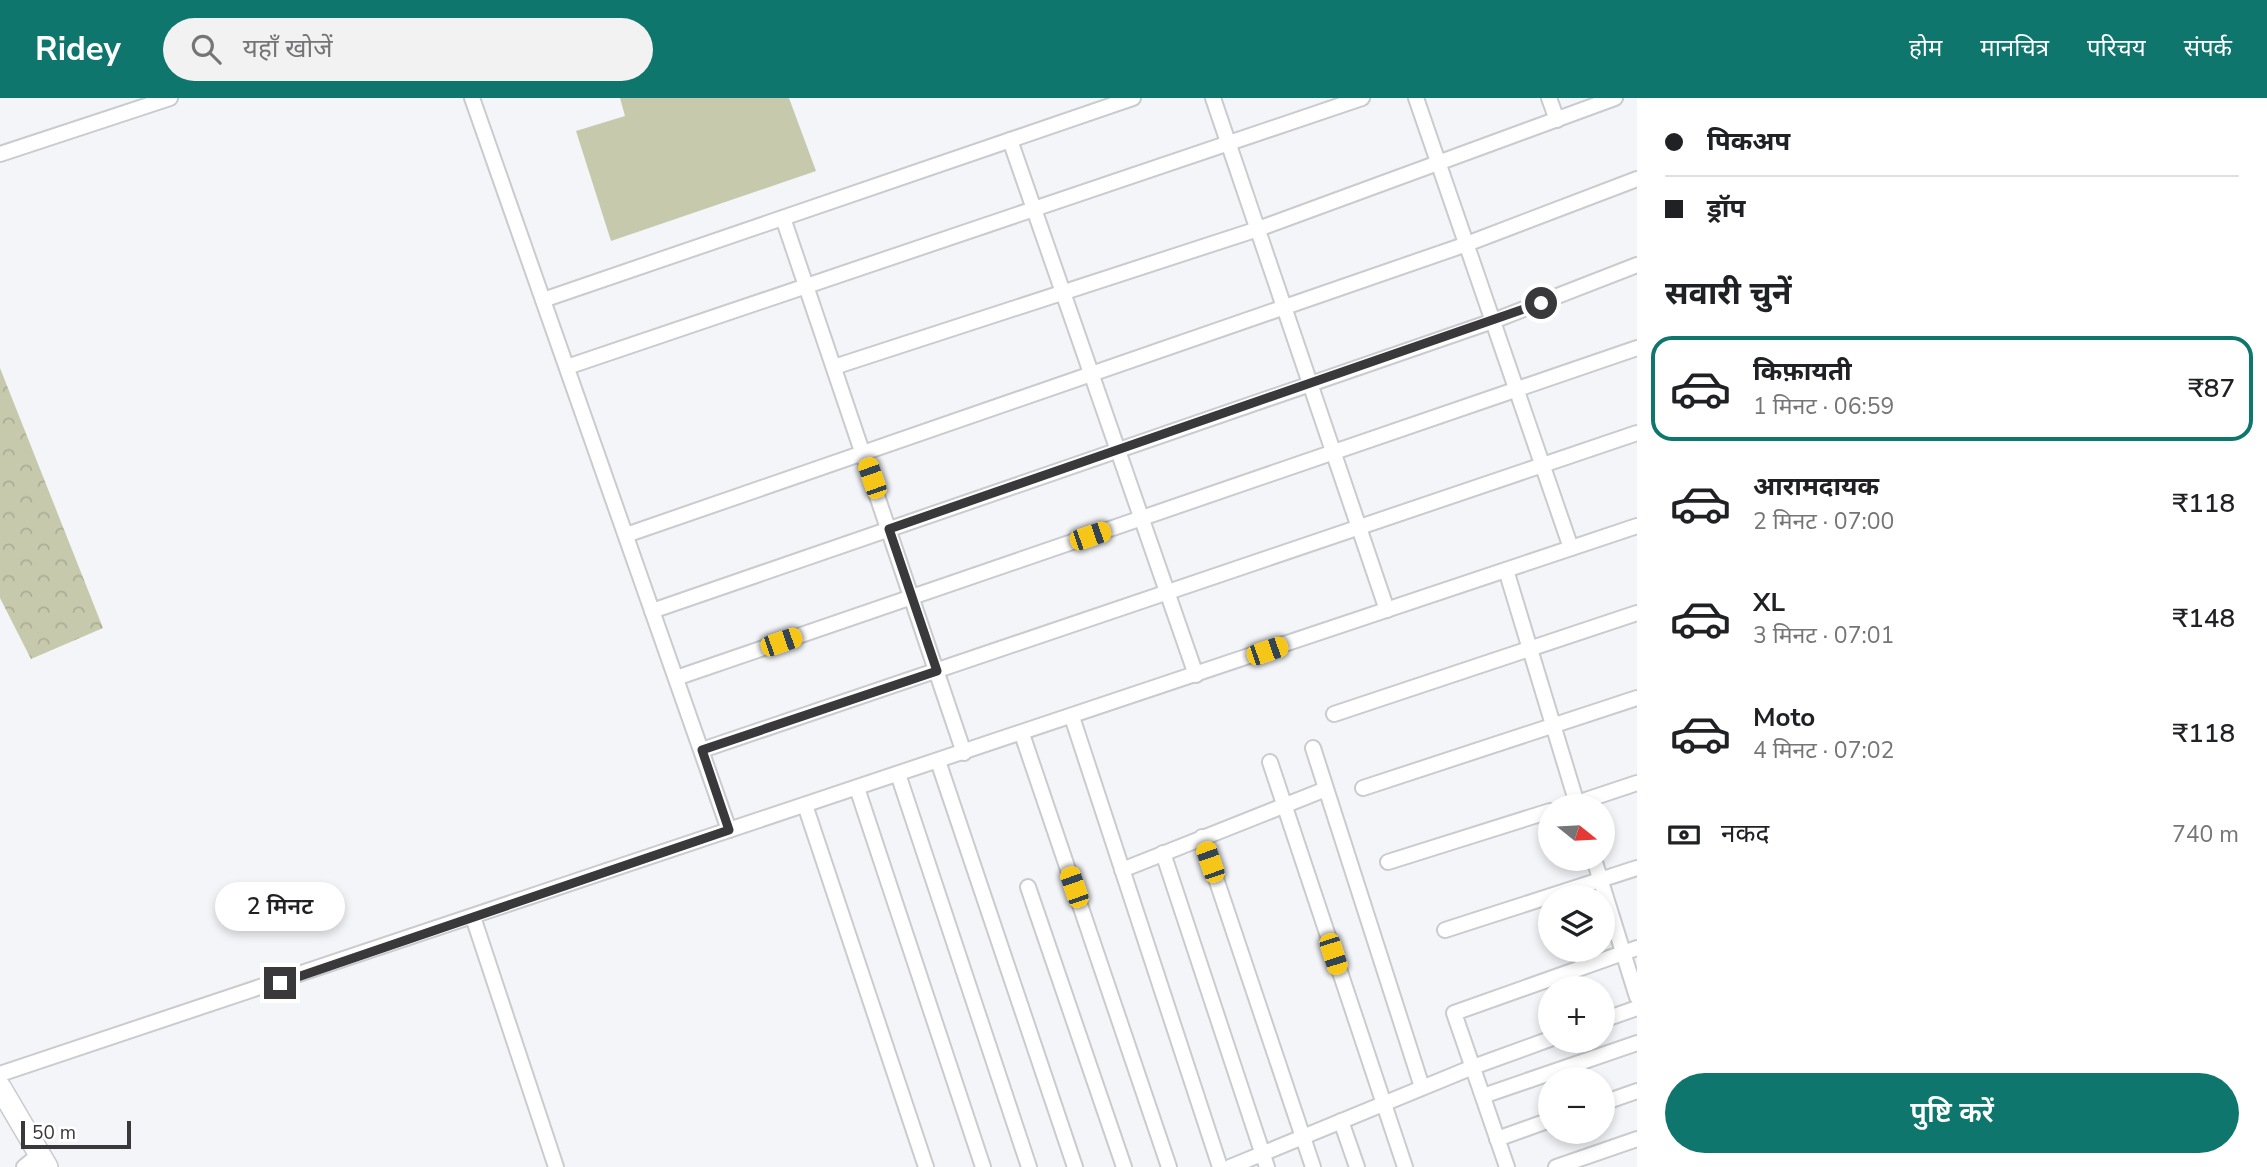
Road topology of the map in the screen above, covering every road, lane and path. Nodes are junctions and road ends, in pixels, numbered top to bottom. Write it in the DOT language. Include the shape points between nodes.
graph roads {
  1 [pos="170,98"];
  2 [pos="472,98"];
  3 [pos="1133,98"];
  4 [pos="1213,98"];
  5 [pos="1363,98"];
  6 [pos="1416,98"];
  7 [pos="1549,98"];
  8 [pos="1615,98"];
  9 [pos="1557,120"];
  10 [pos="1010,140"];
  11 [pos="1228,144"];
  12 [pos="0,153"];
  13 [pos="1438,163"];
  14 [pos="1637,179"];
  15 [pos="1035,209"];
  16 [pos="783,218"];
  17 [pos="1258,229"];
  18 [pos="1464,245"];
  19 [pos="1637,265"];
  20 [pos="806,287"];
  21 [pos="1064,293"];
  22 [pos="543,300"];
  23 [pos="1284,307"];
  24 [pos="1493,321"];
  25 [pos="1637,348"];
  26 [pos="567,367"];
  27 [pos="834,367"];
  28 [pos="1092,374"];
  29 [pos="1310,384"];
  30 [pos="1516,389"];
  31 [pos="1637,433"];
  32 [pos="1118,450"];
  33 [pos="1333,452"];
  34 [pos="863,453"];
  35 [pos="1542,465"];
  36 [pos="1141,518"];
  37 [pos="1637,526"];
  38 [pos="1359,527"];
  39 [pos="889,529"];
  40 [pos="625,536"];
  41 [pos="1571,548"];
  42 [pos="1506,570"];
  43 [pos="1167,592"];
  44 [pos="911,597"];
  45 [pos="1387,610"];
  46 [pos="652,611"];
  47 [pos="1637,613"];
  48 [pos="1529,647"];
  49 [pos="937,671"];
  50 [pos="1196,675"];
  51 [pos="676,678"];
  52 [pos="1637,698"];
  53 [pos="1334,714"];
  54 [pos="1072,717"];
  55 [pos="1553,725"];
  56 [pos="1022,734"];
  57 [pos="1313,748"];
  58 [pos="702,750"];
  59 [pos="964,752"];
  60 [pos="938,761"];
  61 [pos="1270,762"];
  62 [pos="898,774"];
  63 [pos="1637,783"];
  64 [pos="857,788"];
  65 [pos="1363,788"];
  66 [pos="1326,789"];
  67 [pos="1570,794"];
  68 [pos="1606,794"];
  69 [pos="1284,804"];
  70 [pos="805,805"];
  71 [pos="1538,815"];
  72 [pos="729,830"];
  73 [pos="1202,838"];
  74 [pos="1163,853"];
  75 [pos="1388,862"];
  76 [pos="1637,868"];
  77 [pos="1122,870"];
  78 [pos="1598,872"];
  79 [pos="1600,880"];
  80 [pos="1028,887"];
  81 [pos="473,917"];
  82 [pos="1445,930"];
  83 [pos="1630,950"];
  84 [pos="1637,997"];
  85 [pos="1637,1008"];
  86 [pos="1615,1016"];
  87 [pos="1538,1043"];
  88 [pos="1637,1043"];
  89 [pos="1472,1067"];
  90 [pos="0,1074"];
  91 [pos="0,1087"];
  92 [pos="1422,1087"];
  93 [pos="1637,1091"];
  94 [pos="1483,1096"];
  95 [pos="1615,1099"];
  96 [pos="1383,1104"];
  97 [pos="1341,1121"];
  98 [pos="1538,1124"];
  99 [pos="1303,1137"];
  100 [pos="1497,1139"];
  101 [pos="1637,1139"];
  102 [pos="1264,1161"];
  103 [pos="37,1163"];
  104 [pos="556,1167"];
  105 [pos="926,1167"];
  106 [pos="983,1167"];
  107 [pos="1029,1167"];
  108 [pos="1075,1167"];
  109 [pos="1124,1167"];
  110 [pos="1169,1167"];
  111 [pos="1220,1167"];
  112 [pos="1230,1167"];
  113 [pos="1313,1167"];
  114 [pos="1357,1167"];
  115 [pos="1405,1167"];
  116 [pos="1507,1167"];
  117 [pos="1556,1167"];
  1 -- 12 [label="street"];
  2 -- 22 [label="street"];
  3 -- 10 [label="street"];
  4 -- 11 [label="street"];
  5 -- 11 [label="street"];
  6 -- 13 [label="street"];
  7 -- 9 [label="street"];
  8 -- 9 [label="street"];
  9 -- 13 [label="street"];
  10 -- 15 [label="street"];
  10 -- 16 [label="street"];
  11 -- 15 [label="street"];
  11 -- 17 [label="street"];
  13 -- 17 [label="street"];
  13 -- 18 [label="street"];
  14 -- 18 [label="street"];
  15 -- 20 [label="street"];
  15 -- 21 [label="street"];
  16 -- 20 [label="street"];
  16 -- 22 [label="street"];
  17 -- 21 [label="street"];
  17 -- 23 [label="street"];
  18 -- 23 [label="street"];
  18 -- 24 [label="street"];
  19 -- 24 [label="street"];
  20 -- 26 [label="street"];
  20 -- 27 [label="street"];
  21 -- 27 [label="street"];
  21 -- 28 [label="street"];
  22 -- 26 [label="street"];
  23 -- 28 [label="street"];
  23 -- 29 [label="street"];
  24 -- 29 [label="street"];
  24 -- 30 [label="street"];
  25 -- 30 [label="street"];
  26 -- 40 [label="street"];
  27 -- 34 [label="street"];
  28 -- 32 [label="street"];
  28 -- 34 [label="street"];
  29 -- 32 [label="street"];
  29 -- 33 [label="street"];
  30 -- 33 [label="street"];
  30 -- 35 [label="street"];
  31 -- 35 [label="street"];
  32 -- 36 [label="street"];
  32 -- 39 [label="street"];
  33 -- 36 [label="street"];
  33 -- 38 [label="street"];
  34 -- 39 [label="street"];
  34 -- 40 [label="street"];
  35 -- 38 [label="street"];
  35 -- 41 [label="street"];
  36 -- 43 [label="street"];
  36 -- 44 [label="street"];
  37 -- 41 [label="street"];
  38 -- 43 [label="street"];
  38 -- 45 [label="street"];
  39 -- 44 [label="street"];
  39 -- 46 [label="street"];
  40 -- 46 [label="street"];
  41 -- 42 [label="street"];
  42 -- 45 [label="street"];
  42 -- 48 [label="street"];
  43 -- 49 [label="street"];
  43 -- 50 [label="street"];
  44 -- 49 [label="street"];
  44 -- 51 [label="street"];
  45 -- 50 [label="street"];
  46 -- 51 [label="street"];
  47 -- 48 [label="street"];
  48 -- 53 [label="street"];
  48 -- 55 [label="street"];
  49 -- 58 [label="street"];
  49 -- 59 [label="street"];
  50 -- 54 [label="street"];
  51 -- 58 [label="street"];
  52 -- 55 [label="street"];
  54 -- 56 [label="street"];
  54 -- 77 [label="street"];
  55 -- 65 [label="street"];
  55 -- 67 [label="street"];
  56 -- 59 [label="street"];
  56 -- 110 [label="street"];
  57 -- 66 [label="street"];
  58 -- 72 [label="street"];
  59 -- 60 [label="street"];
  60 -- 62 [label="street"];
  60 -- 108 [label="street"];
  61 -- 69 [label="street"];
  62 -- 64 [label="street"];
  62 -- 107 [label="street"];
  63 -- 68 [label="street"];
  64 -- 70 [label="street"];
  64 -- 106 [label="street"];
  66 -- 69 [label="street"];
  66 -- 92 [label="street"];
  69 -- 73 [label="street"];
  69 -- 96 [label="street"];
  70 -- 72 [label="street"];
  70 -- 105 [label="street"];
  71 -- 75 [label="street"];
  72 -- 81 [label="street"];
  73 -- 74 [label="street"];
  73 -- 99 [label="street"];
  74 -- 77 [label="street"];
  74 -- 102 [label="street"];
  76 -- 79 [label="street"];
  77 -- 111 [label="street"];
  78 -- 79 [label="street"];
  79 -- 82 [label="street"];
  79 -- 83 [label="street"];
  80 -- 109 [label="street"];
  81 -- 90 [label="street"];
  81 -- 104 [label="street"];
  83 -- 84 [label="street"];
  83 -- 89 [label="street" via="1454,1013"];
  85 -- 86 [label="street"];
  87 -- 89 [label="street"];
  88 -- 94 [label="street"];
  89 -- 92 [label="street"];
  89 -- 94 [label="street"];
  91 -- 103 [label="street"];
  92 -- 96 [label="street"];
  93 -- 95 [label="street"];
  94 -- 100 [label="street"];
  96 -- 97 [label="street"];
  96 -- 115 [label="street"];
  97 -- 99 [label="street"];
  97 -- 114 [label="street"];
  98 -- 100 [label="street"];
  99 -- 102 [label="street"];
  99 -- 113 [label="street"];
  100 -- 116 [label="street"];
  101 -- 117 [label="street"];
  102 -- 112 [label="street"];
}
